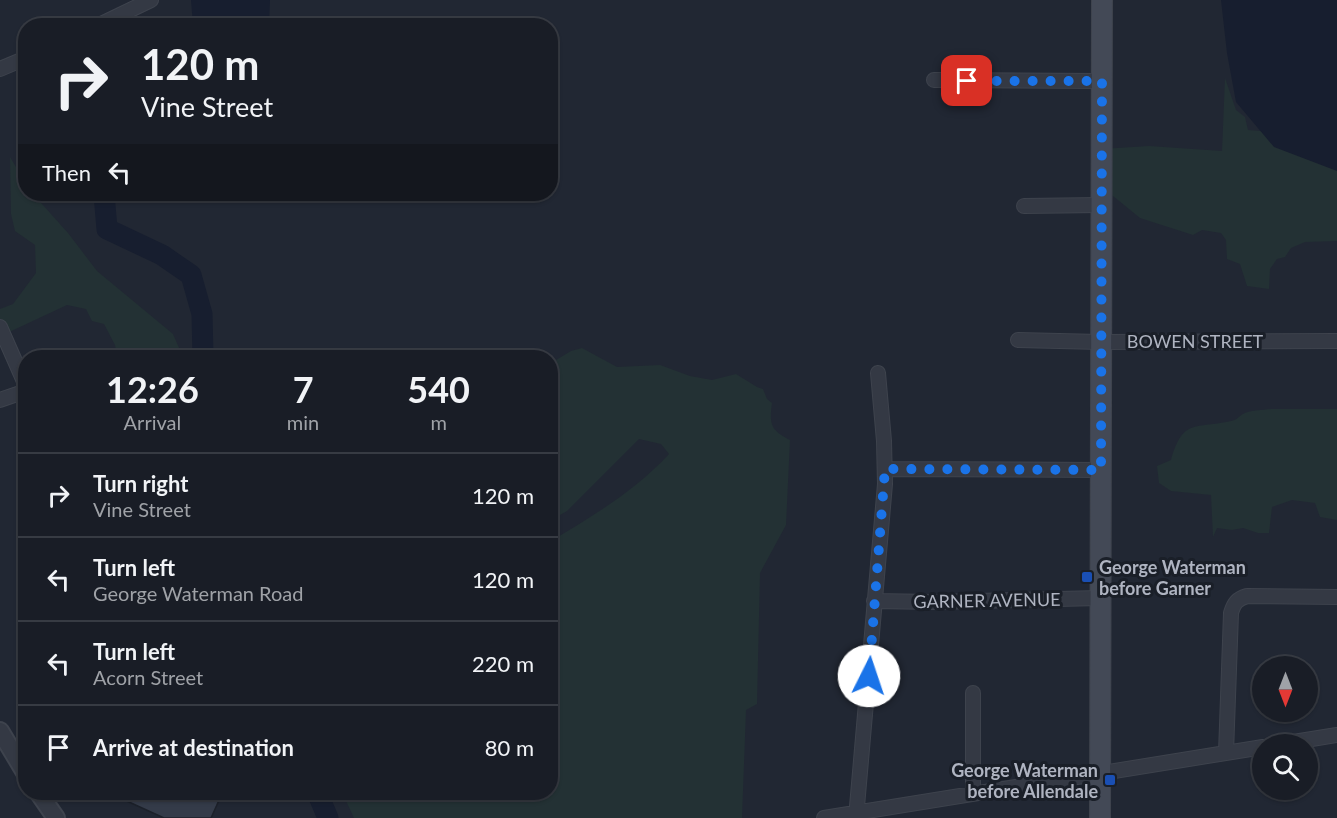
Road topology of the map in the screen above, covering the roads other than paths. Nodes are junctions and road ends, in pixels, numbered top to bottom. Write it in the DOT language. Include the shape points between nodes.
graph roads {
  1 [pos="151,0"];
  2 [pos="1102,0"];
  3 [pos="114,18"];
  4 [pos="18,61"];
  5 [pos="0,69"];
  6 [pos="934,80"];
  7 [pos="1102,81"];
  8 [pos="1100,205"];
  9 [pos="1023,206"];
  10 [pos="0,327"];
  11 [pos="1018,340"];
  12 [pos="1337,341"];
  13 [pos="1100,342"];
  14 [pos="18,370"];
  15 [pos="878,373"];
  16 [pos="18,392"];
  17 [pos="0,400"];
  18 [pos="885,469"];
  19 [pos="1101,470"];
  20 [pos="1337,597"];
  21 [pos="1100,598"];
  22 [pos="874,601"];
  23 [pos="973,693"];
  24 [pos="0,731"];
  25 [pos="1337,735"];
  26 [pos="1318,738"];
  27 [pos="1252,749"];
  28 [pos="1226,753"];
  29 [pos="18,761"];
  30 [pos="1100,774"];
  31 [pos="973,793"];
  32 [pos="44,800"];
  33 [pos="856,815"];
  34 [pos="56,818"];
  35 [pos="824,818"];
  36 [pos="1100,818"];
  1 -- 3 [label="street"];
  2 -- 7 [label="main road"];
  4 -- 5 [label="street"];
  6 -- 7 [label="street"];
  7 -- 8 [label="main road"];
  8 -- 9 [label="street"];
  8 -- 13 [label="main road"];
  10 -- 14 [label="street"];
  11 -- 13 [label="street, BOWEN STREET"];
  12 -- 13 [label="street, BOWEN STREET"];
  13 -- 19 [label="main road"];
  15 -- 18 [label="street"];
  16 -- 17 [label="street"];
  18 -- 19 [label="street"];
  18 -- 22 [label="street"];
  19 -- 21 [label="main road"];
  20 -- 28 [label="street" via="1247,596 1233,605"];
  21 -- 22 [label="street, GARNER AVENUE"];
  21 -- 30 [label="main road"];
  22 -- 33 [label="street"];
  23 -- 31 [label="street"];
  24 -- 29 [label="street"];
  25 -- 26 [label="street"];
  27 -- 28 [label="street"];
  28 -- 30 [label="street"];
  30 -- 31 [label="street"];
  30 -- 36 [label="main road"];
  31 -- 33 [label="street"];
  32 -- 34 [label="street"];
  33 -- 35 [label="street"];
}
